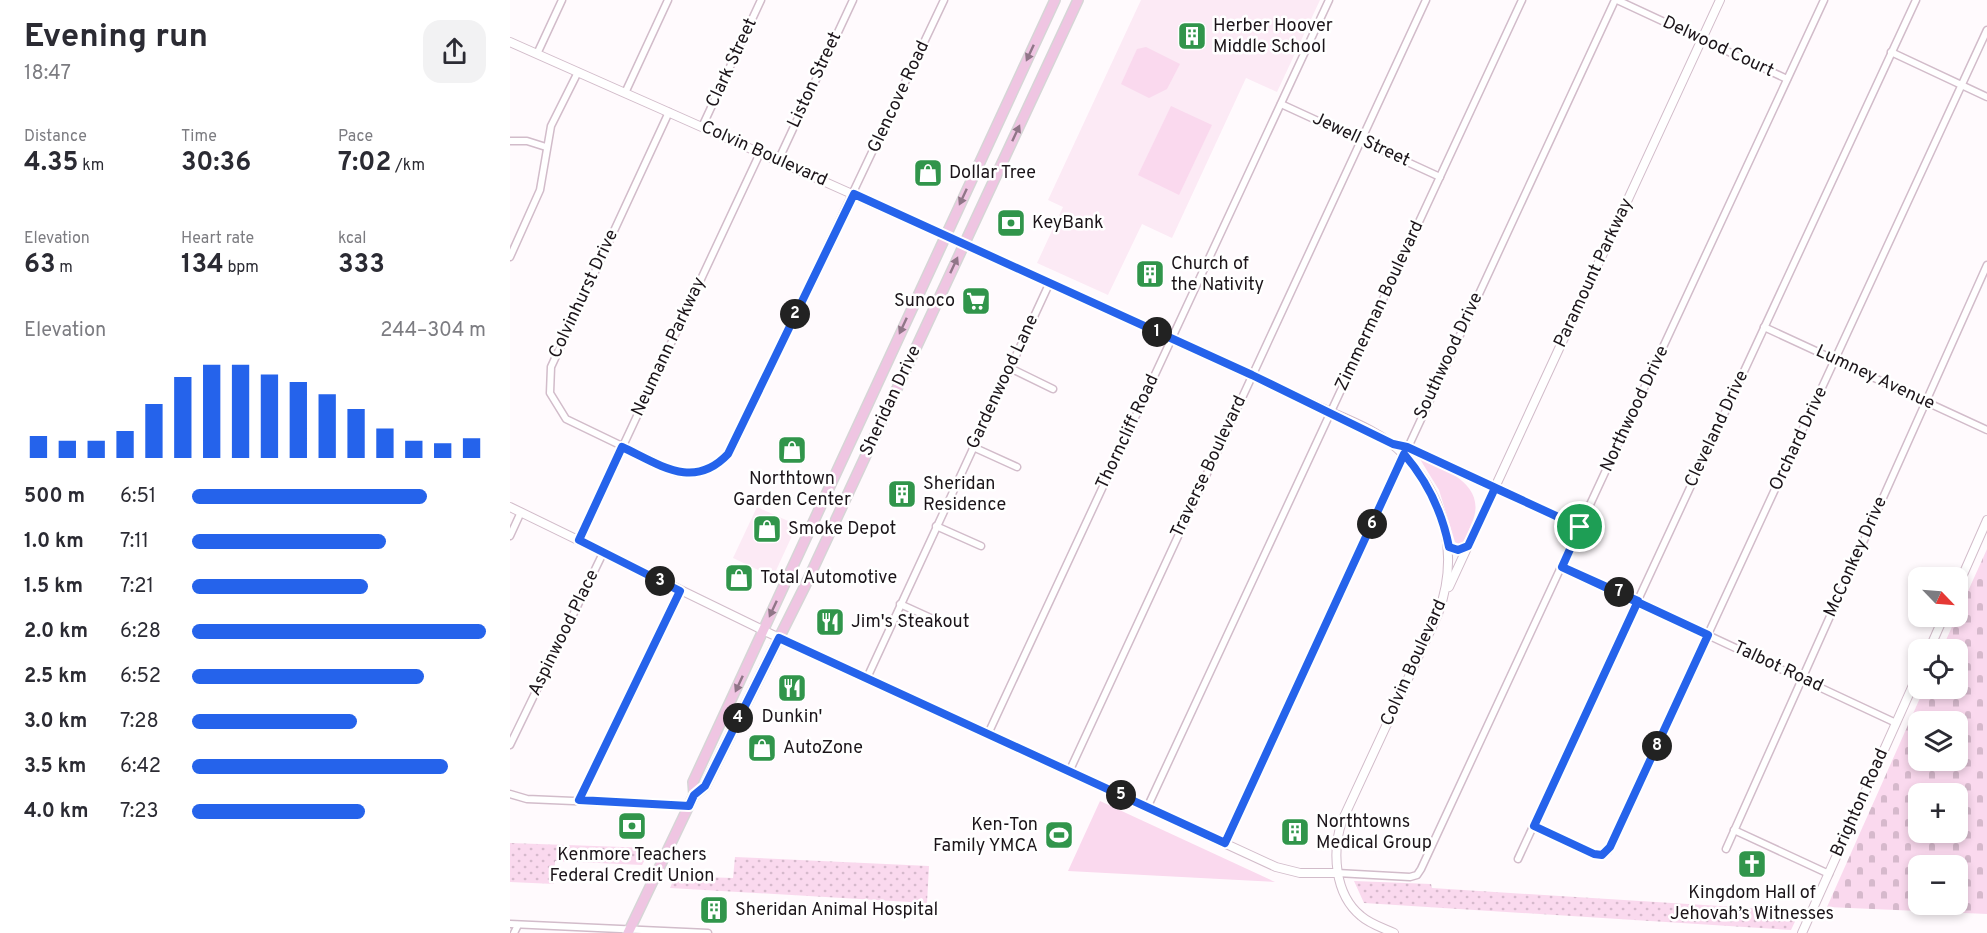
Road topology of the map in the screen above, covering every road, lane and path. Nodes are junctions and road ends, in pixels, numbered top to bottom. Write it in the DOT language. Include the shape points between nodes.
graph roads {
  1 [pos="562,0"];
  2 [pos="668,0"];
  3 [pos="761,0"];
  4 [pos="853,0"];
  5 [pos="944,0"];
  6 [pos="1055,0"];
  7 [pos="1078,0"];
  8 [pos="1329,0"];
  9 [pos="1426,0"];
  10 [pos="1522,0"];
  11 [pos="1616,0"];
  12 [pos="1720,0"];
  13 [pos="1824,0"];
  14 [pos="1916,0"];
  15 [pos="1987,30"];
  16 [pos="1702,39"];
  17 [pos="510,42"];
  18 [pos="1892,52"];
  19 [pos="537,54"];
  20 [pos="578,72"];
  21 [pos="1787,79"];
  22 [pos="1962,85"];
  23 [pos="625,93"];
  24 [pos="1987,97"];
  25 [pos="1281,104"];
  26 [pos="669,112"];
  27 [pos="702,127"];
  28 [pos="1361,140"];
  29 [pos="510,141"];
  30 [pos="546,147"];
  31 [pos="760,153"];
  32 [pos="778,161"];
  33 [pos="1440,177"];
  34 [pos="854,194"];
  35 [pos="946,234"];
  36 [pos="965,243"];
  37 [pos="510,257"];
  38 [pos="1987,265"];
  39 [pos="1050,282"];
  40 [pos="1764,327"];
  41 [pos="1172,339"];
  42 [pos="1835,360"];
  43 [pos="1010,368"];
  44 [pos="1252,375"];
  45 [pos="1053,389"];
  46 [pos="1925,401"];
  47 [pos="1331,412"];
  48 [pos="1987,430"];
  49 [pos="855,431"];
  50 [pos="874,440"];
  51 [pos="622,447"];
  52 [pos="973,447"];
  53 [pos="1406,451"];
  54 [pos="1017,467"];
  55 [pos="1495,488"];
  56 [pos="510,507"];
  57 [pos="521,512"];
  58 [pos="1987,520"];
  59 [pos="936,526"];
  60 [pos="1580,527"];
  61 [pos="510,536"];
  62 [pos="579,540"];
  63 [pos="981,546"];
  64 [pos="1468,546"];
  65 [pos="1449,547"];
  66 [pos="603,553"];
  67 [pos="1562,567"];
  68 [pos="1966,567"];
  69 [pos="680,591"];
  70 [pos="1443,601"];
  71 [pos="1638,601"];
  72 [pos="900,604"];
  73 [pos="944,624"];
  74 [pos="763,630"];
  75 [pos="1708,635"];
  76 [pos="779,638"];
  77 [pos="867,678"];
  78 [pos="1802,679"];
  79 [pos="1908,696"];
  80 [pos="1896,723"];
  81 [pos="988,734"];
  82 [pos="510,745"];
  83 [pos="1069,771"];
  84 [pos="510,794"];
  85 [pos="694,795"];
  86 [pos="579,800"];
  87 [pos="689,806"];
  88 [pos="1147,808"];
  89 [pos="1534,826"];
  90 [pos="1734,830"];
  91 [pos="1225,843"];
  92 [pos="1726,849"];
  93 [pos="1518,859"];
  94 [pos="1337,873"];
  95 [pos="1829,874"];
  96 [pos="510,924"];
  97 [pos="518,925"];
  98 [pos="629,931"];
  99 [pos="1391,932"];
  100 [pos="514,933"];
  101 [pos="708,933"];
  102 [pos="1802,933"];
  1 -- 19 [label="street"];
  2 -- 23 [label="street"];
  3 -- 27 [label="street, Clark Street"];
  4 -- 32 [label="street, Liston Street"];
  5 -- 34 [label="street, Glencove Road"];
  6 -- 35 [label="main road, Sheridan Drive, one-way"];
  36 -- 7 [label="main road, Sheridan Drive, one-way"];
  8 -- 25 [label="street, Thorncliff Road"];
  9 -- 28 [label="street, Traverse Boulevard"];
  10 -- 33 [label="street, Zimmerman Boulevard"];
  11 -- 16 [label="street, Delwood Court"];
  11 -- 53 [label="street, Southwood Drive"];
  12 -- 16 [label="street, Paramount Parkway"];
  13 -- 21 [label="street, Northwood Drive"];
  14 -- 18 [label="street, Cleveland Drive"];
  15 -- 22 [label="street, Orchard Drive"];
  16 -- 21 [label="street, Delwood Court"];
  16 -- 55 [label="street, Paramount Parkway"];
  17 -- 19 [label="street, Colvin Boulevard"];
  18 -- 22 [label="street"];
  18 -- 40 [label="street, Cleveland Drive"];
  19 -- 20 [label="street, Colvin Boulevard"];
  20 -- 23 [label="street, Colvin Boulevard"];
  20 -- 30 [label="street" via="557,110"];
  21 -- 60 [label="street, Northwood Drive"];
  22 -- 24 [label="street"];
  22 -- 42 [label="street, Orchard Drive"];
  23 -- 26 [label="street, Colvin Boulevard"];
  25 -- 28 [label="street, Jewell Street"];
  25 -- 41 [label="street, Thorncliff Road"];
  26 -- 27 [label="street, Colvin Boulevard"];
  26 -- 51 [label="street, Colvinhurst Drive" via="549,375 553,401 566,419"];
  27 -- 31 [label="street, Colvin Boulevard"];
  28 -- 33 [label="street, Jewell Street"];
  28 -- 44 [label="street, Traverse Boulevard"];
  29 -- 30 [label="street"];
  30 -- 37 [label="street" via="540,190"];
  31 -- 32 [label="street, Colvin Boulevard"];
  31 -- 51 [label="street, Neumann Parkway"];
  32 -- 34 [label="street, Colvin Boulevard"];
  33 -- 47 [label="street, Zimmerman Boulevard"];
  34 -- 35 [label="street, Colvin Boulevard"];
  34 -- 51 [label="street, Glencove Road" via="728,454 707,469 684,473"];
  35 -- 36 [label="street, Colvin Boulevard"];
  35 -- 49 [label="main road, Sheridan Drive, one-way"];
  36 -- 39 [label="street, Colvin Boulevard"];
  50 -- 36 [label="main road, Sheridan Drive, one-way"];
  38 -- 46 [label="street, McConkey Drive"];
  39 -- 41 [label="street, Colvin Boulevard"];
  39 -- 43 [label="street, Gardenwood Lane"];
  40 -- 42 [label="street, Lumney Avenue"];
  40 -- 71 [label="street, Cleveland Drive"];
  41 -- 44 [label="street, Colvin Boulevard"];
  41 -- 81 [label="street, Thorncliff Road"];
  42 -- 46 [label="street, Lumney Avenue"];
  42 -- 75 [label="street, Orchard Drive"];
  43 -- 45 [label="street"];
  43 -- 52 [label="street, Gardenwood Lane"];
  44 -- 47 [label="street, Colvin Boulevard"];
  44 -- 83 [label="street, Traverse Boulevard"];
  46 -- 48 [label="street, Lumney Avenue"];
  46 -- 78 [label="street, McConkey Drive"];
  47 -- 53 [label="street, Colvin Boulevard"];
  47 -- 88 [label="street, Zimmerman Boulevard"];
  49 -- 50 [label="main road"];
  49 -- 74 [label="main road, Sheridan Drive, one-way"];
  50 -- 76 [label="main road, Sheridan Drive"];
  51 -- 62 [label="street, Neumann Parkway"];
  52 -- 54 [label="street"];
  52 -- 59 [label="street, Gardenwood Lane"];
  53 -- 55 [label="street"];
  53 -- 65 [label="street, Colvin Boulevard" via="1444,518"];
  53 -- 91 [label="street, Southwood Drive"];
  55 -- 60 [label="street"];
  55 -- 64 [label="street, Paramount Parkway"];
  56 -- 57 [label="street"];
  57 -- 61 [label="street"];
  57 -- 62 [label="street"];
  58 -- 68 [label="street"];
  59 -- 63 [label="street"];
  59 -- 72 [label="street, Gardenwood Lane"];
  60 -- 67 [label="street, Northwood Drive"];
  62 -- 66 [label="street"];
  64 -- 65 [label="street" via="1458,550"];
  64 -- 70 [label="street, Paramount Parkway"];
  65 -- 70 [label="street, Colvin Boulevard"];
  66 -- 69 [label="street"];
  66 -- 82 [label="street, Aspinwood Place"];
  67 -- 71 [label="street, Talbot Road"];
  67 -- 94 [label="street, Northwood Drive" via="1419,874 1410,877"];
  69 -- 74 [label="street"];
  69 -- 86 [label="street"];
  70 -- 94 [label="street, Colvin Boulevard" via="1342,821 1336,847"];
  71 -- 75 [label="street, Talbot Road"];
  71 -- 89 [label="street, Cleveland Drive"];
  72 -- 73 [label="street"];
  72 -- 77 [label="street, Gardenwood Lane"];
  74 -- 76 [label="street"];
  74 -- 85 [label="main road, Sheridan Drive, one-way" via="693,782"];
  75 -- 78 [label="street, Talbot Road"];
  75 -- 89 [label="street, Orchard Drive" via="1610,847 1602,855 1594,854"];
  76 -- 77 [label="street"];
  76 -- 85 [label="main road, Sheridan Drive" via="705,786"];
  77 -- 81 [label="street"];
  78 -- 80 [label="street, Talbot Road"];
  78 -- 90 [label="street, McConkey Drive"];
  79 -- 80 [label="street, Brighton Road"];
  80 -- 95 [label="street, Brighton Road"];
  81 -- 83 [label="street"];
  83 -- 88 [label="street"];
  84 -- 86 [label="street" via="526,799"];
  85 -- 87 [label="main road, Sheridan Drive"];
  86 -- 87 [label="street"];
  87 -- 98 [label="main road, Sheridan Drive"];
  88 -- 91 [label="street"];
  89 -- 93 [label="street, Cleveland Drive"];
  90 -- 92 [label="street, McConkey Drive"];
  90 -- 95 [label="street"];
  91 -- 94 [label="street" via="1292,872"];
  94 -- 99 [label="street, Colvin Boulevard" via="1356,911"];
  95 -- 102 [label="street, Brighton Road"];
  96 -- 97 [label="street"];
  97 -- 98 [label="street"];
  97 -- 100 [label="street"];
  98 -- 101 [label="street"];
}
